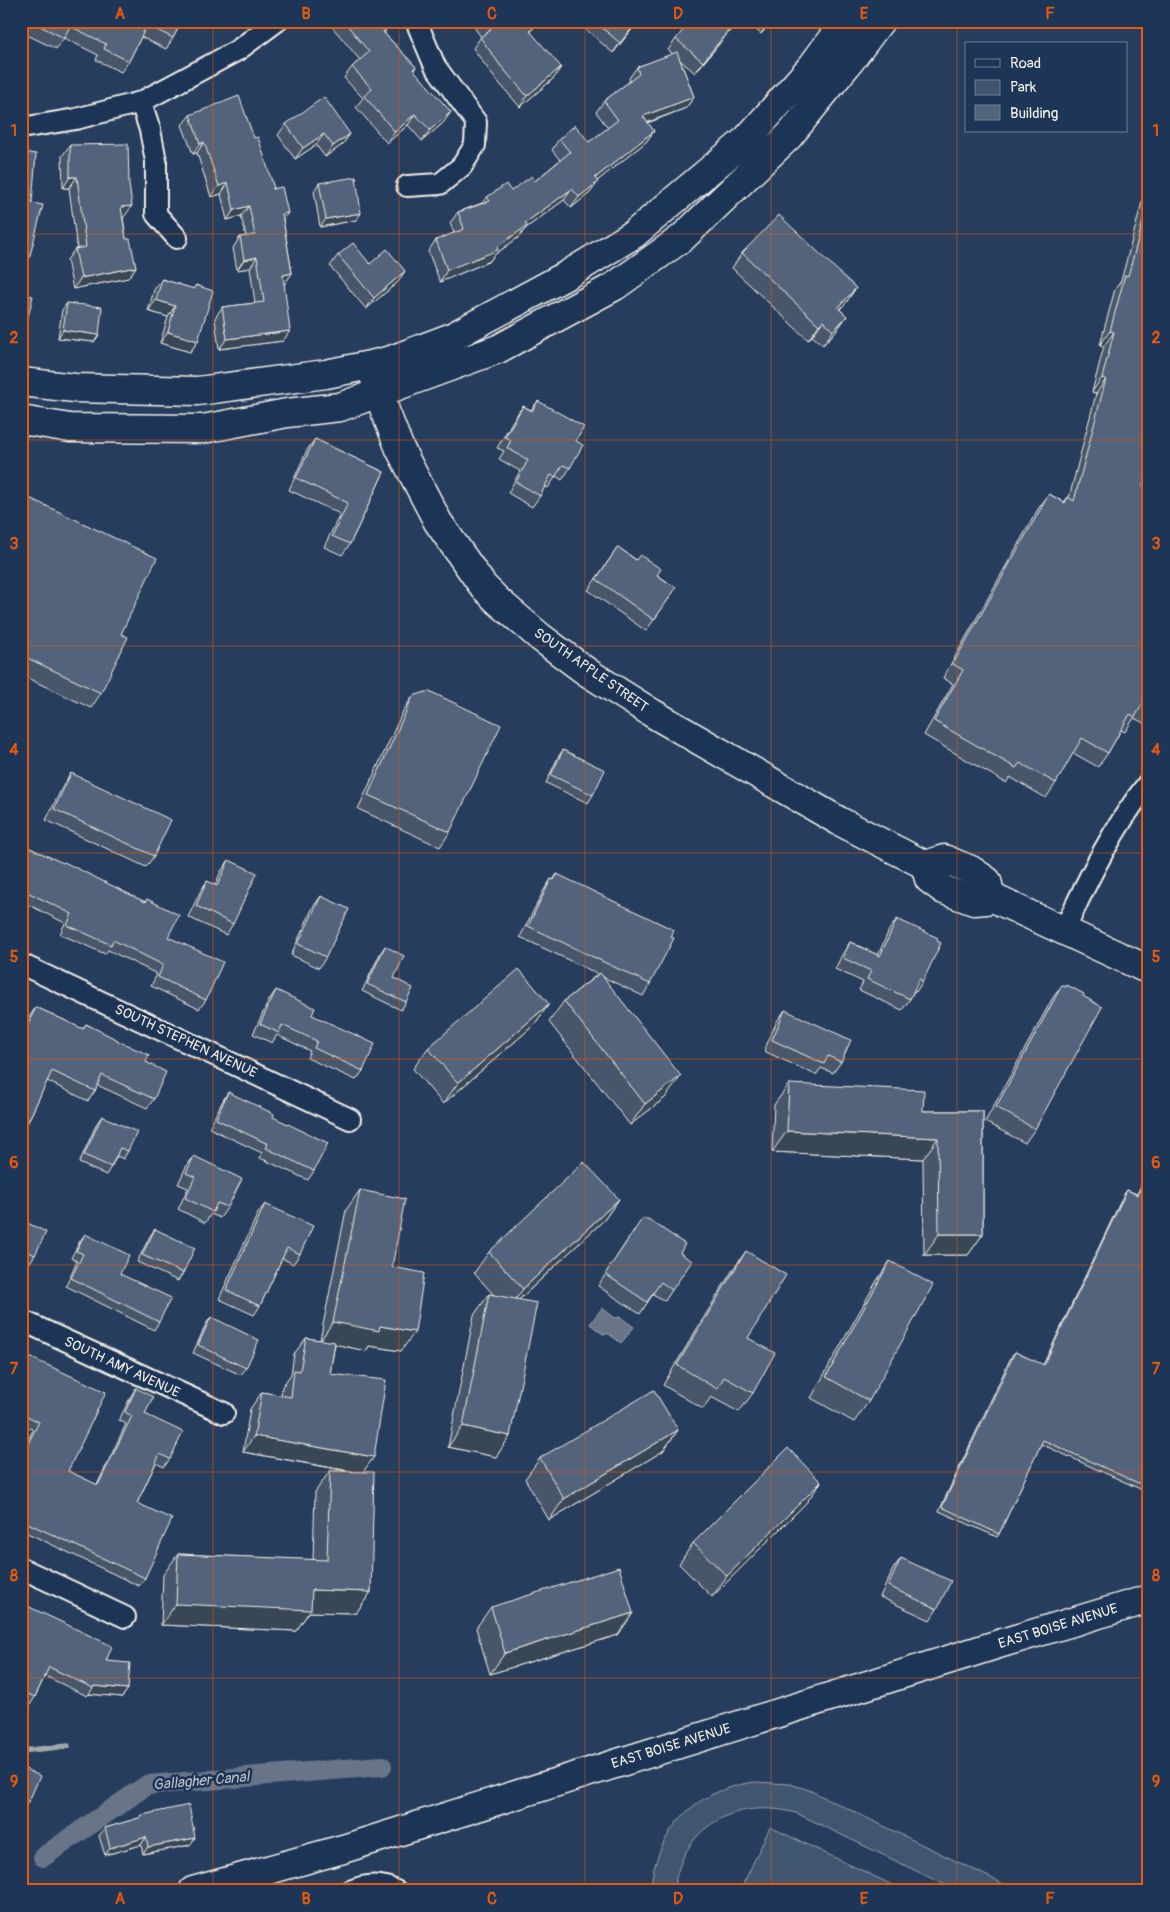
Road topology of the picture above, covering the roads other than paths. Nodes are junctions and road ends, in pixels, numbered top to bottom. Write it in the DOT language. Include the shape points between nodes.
graph roads {
  1 [pos="277,21"];
  2 [pos="416,21"];
  3 [pos="845,21"];
  4 [pos="880,21"];
  5 [pos="141,102"];
  6 [pos="21,128"];
  7 [pos="407,186"];
  8 [pos="178,238"];
  9 [pos="370,365"];
  10 [pos="21,382"];
  11 [pos="380,393"];
  12 [pos="21,420"];
  13 [pos="1149,782"];
  14 [pos="1064,931"];
  15 [pos="21,964"];
  16 [pos="1149,970"];
  17 [pos="350,1119"];
  18 [pos="21,1320"];
  19 [pos="224,1413"];
  20 [pos="21,1568"];
  21 [pos="1149,1599"];
  22 [pos="125,1617"];
  23 [pos="352,1890"];
  24 [pos="193,1891"];
  25 [pos="396,1891"];
  1 -- 5 [label="street" via="238,50"];
  2 -- 7 [label="street" via="435,66 476,122 475,145 462,166 440,184"];
  3 -- 9 [label="main road" via="812,65 746,139 634,234 568,275 452,337"];
  4 -- 11 [label="main road" via="789,136 682,238 615,286 498,349"];
  5 -- 6 [label="street" via="76,119"];
  5 -- 8 [label="street" via="156,161 156,214"];
  9 -- 10 [label="main road" via="198,391 75,388"];
  9 -- 11 [label="main road, SOUTH APPLE STREET"];
  11 -- 12 [label="main road" via="340,407 287,413 203,430 70,428"];
  11 -- 14 [label="main road, SOUTH APPLE STREET" via="400,449 438,522 483,586 540,637 587,672 652,713 839,821 925,865 929,879 944,890 974,901 992,896"];
  13 -- 14 [label="street" via="1129,807 1105,847"];
  14 -- 16 [label="main road, SOUTH APPLE STREET"];
  15 -- 17 [label="street, SOUTH STEPHEN AVENUE"];
  18 -- 19 [label="street, SOUTH AMY AVENUE"];
  20 -- 22 [label="street"];
  21 -- 24 [label="main road, EAST BOISE AVENUE" via="359,1844"];
  23 -- 25 [label="street" via="373,1885"];
}
